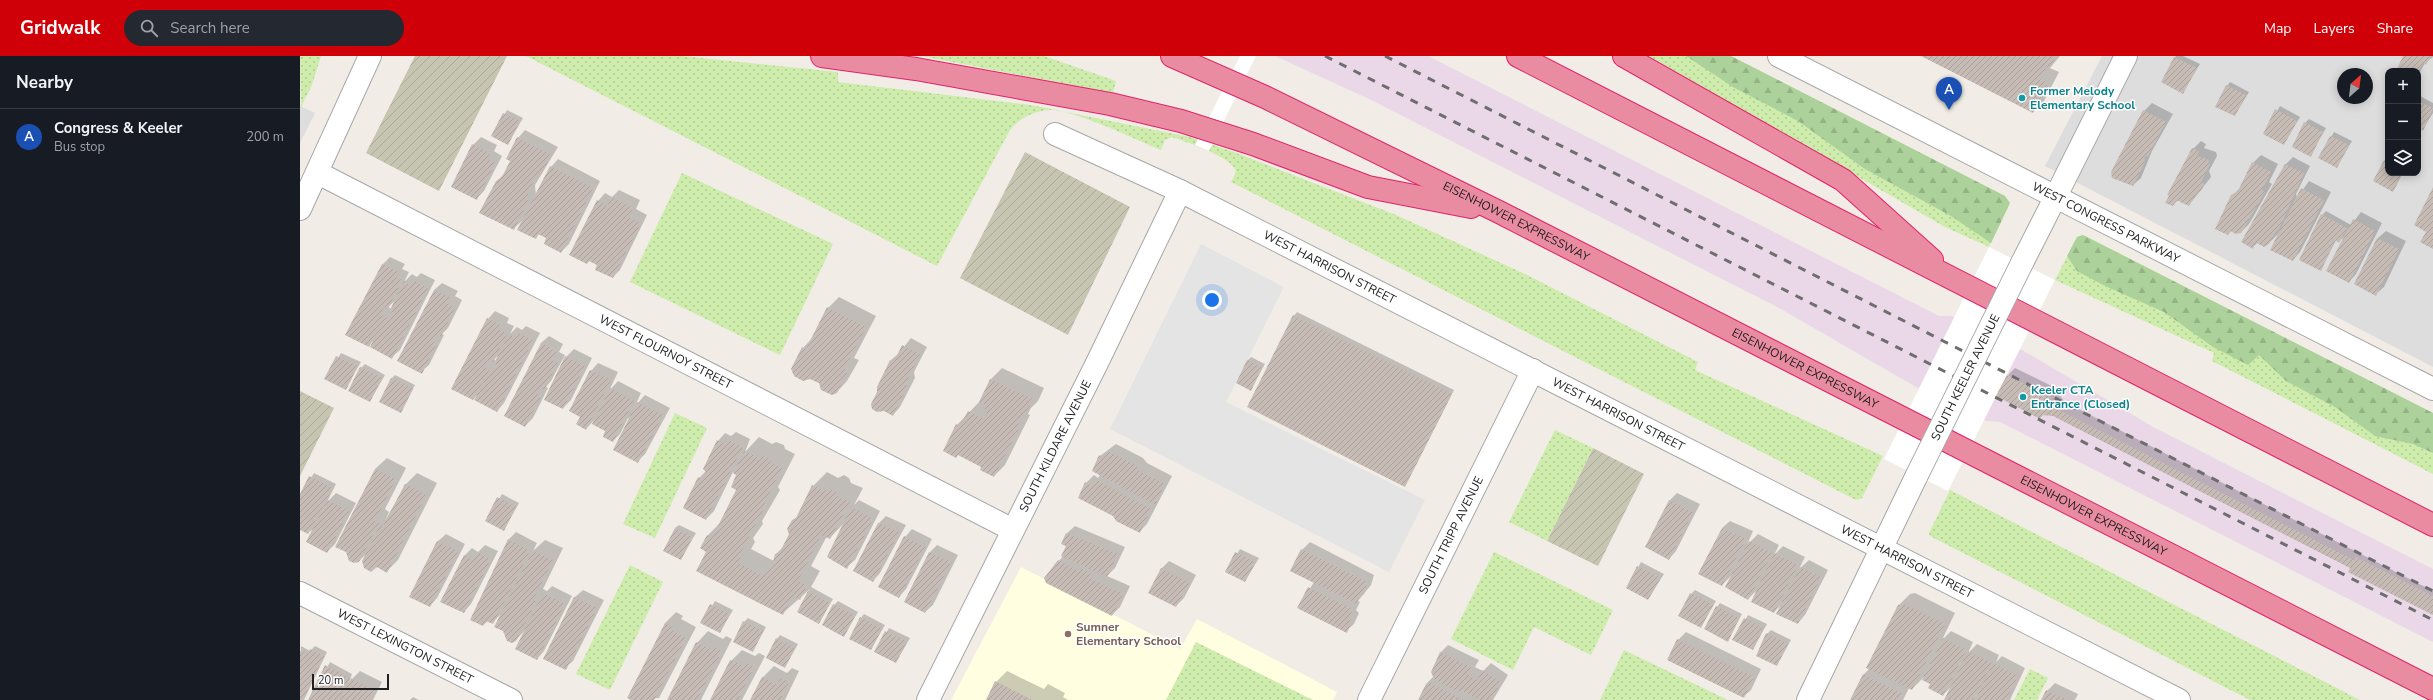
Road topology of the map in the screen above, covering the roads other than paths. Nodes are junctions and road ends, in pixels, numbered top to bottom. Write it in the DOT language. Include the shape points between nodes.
graph roads {
  1 [pos="370,56"];
  2 [pos="822,56"];
  3 [pos="1172,56"];
  4 [pos="1518,56"];
  5 [pos="1624,56"];
  6 [pos="1779,56"];
  7 [pos="2126,56"];
  8 [pos="1055,134"];
  9 [pos="318,174"];
  10 [pos="1180,191"];
  11 [pos="2056,196"];
  12 [pos="300,209"];
  13 [pos="1499,212"];
  14 [pos="1956,281"];
  15 [pos="1533,370"];
  16 [pos="2433,389"];
  17 [pos="2433,525"];
  18 [pos="1013,530"];
  19 [pos="1881,548"];
  20 [pos="300,593"];
  21 [pos="2433,689"];
  22 [pos="511,700"];
  23 [pos="928,700"];
  24 [pos="1369,700"];
  25 [pos="1808,700"];
  26 [pos="2179,700"];
  1 -- 9 [label="street"];
  2 -- 13 [label="highway" via="916,69 1110,104 1181,121 1253,144 1368,188"];
  3 -- 13 [label="highway, EISENHOWER EXPRESSWAY" via="1265,97"];
  4 -- 14 [label="highway"];
  5 -- 14 [label="highway" via="1843,180"];
  6 -- 11 [label="street, WEST CONGRESS PARKWAY"];
  7 -- 11 [label="street, SOUTH KEELER AVENUE"];
  8 -- 10 [label="street, WEST HARRISON STREET"];
  9 -- 12 [label="street"];
  9 -- 18 [label="street, WEST FLOURNOY STREET"];
  10 -- 15 [label="street, WEST HARRISON STREET"];
  10 -- 18 [label="street, SOUTH KILDARE AVENUE" via="1098,363"];
  11 -- 16 [label="street, WEST CONGRESS PARKWAY"];
  11 -- 19 [label="street, SOUTH KEELER AVENUE, bridge"];
  13 -- 21 [label="highway, EISENHOWER EXPRESSWAY"];
  14 -- 17 [label="highway"];
  15 -- 19 [label="street, WEST HARRISON STREET"];
  15 -- 24 [label="street, SOUTH TRIPP AVENUE"];
  18 -- 23 [label="street, SOUTH KILDARE AVENUE"];
  19 -- 25 [label="street, SOUTH KEELER AVENUE"];
  19 -- 26 [label="street, WEST HARRISON STREET"];
  20 -- 22 [label="street, WEST LEXINGTON STREET"];
}
